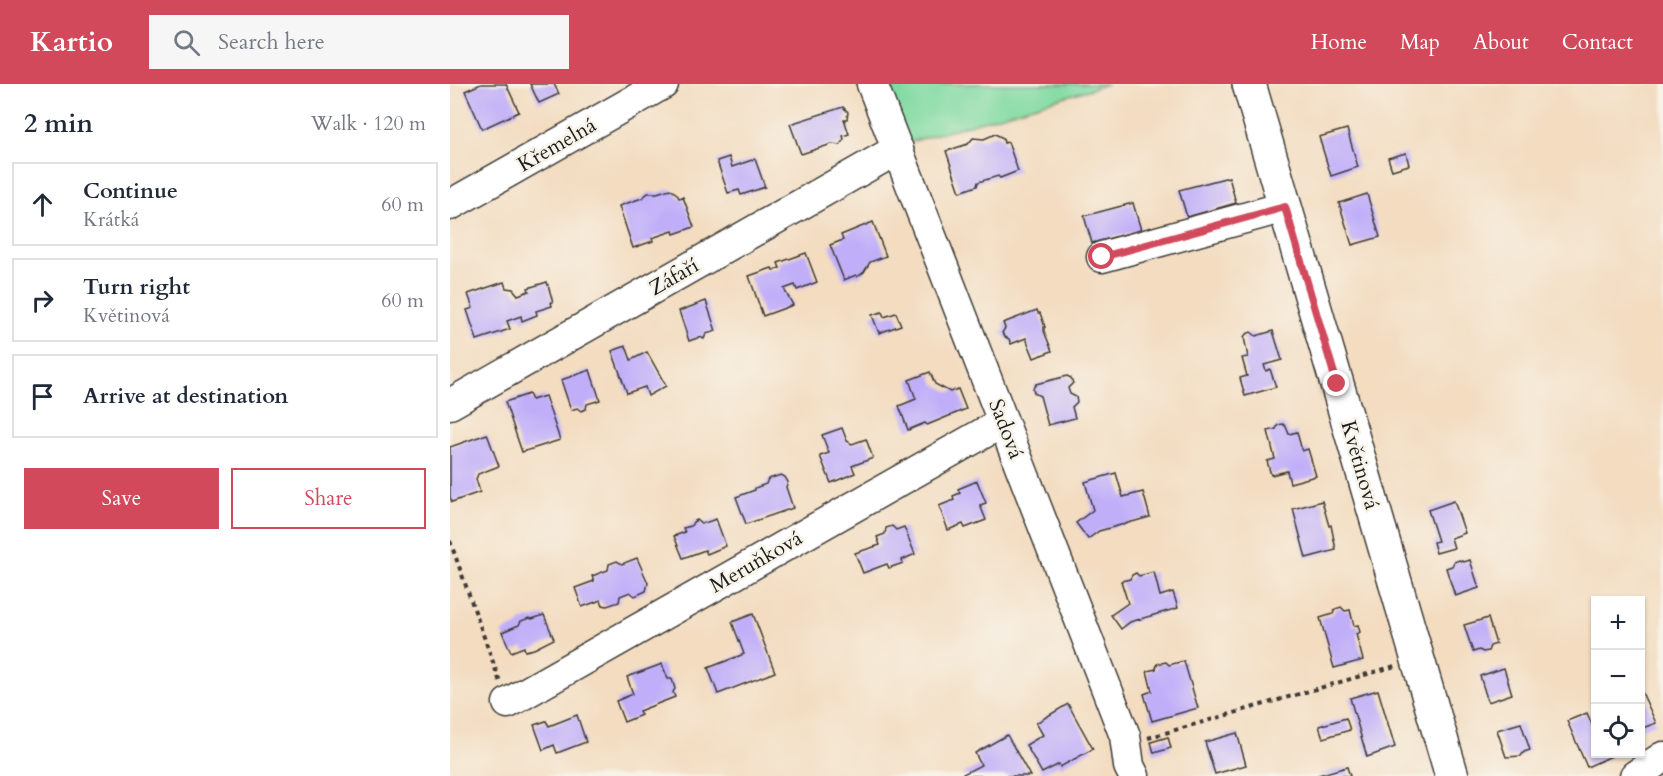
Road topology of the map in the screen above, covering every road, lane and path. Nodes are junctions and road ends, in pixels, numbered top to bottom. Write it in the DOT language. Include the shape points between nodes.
graph roads {
  1 [pos="663,84"];
  2 [pos="872,84"];
  3 [pos="1248,84"];
  4 [pos="898,149"];
  5 [pos="450,205"];
  6 [pos="1285,207"];
  7 [pos="1102,257"];
  8 [pos="450,404"];
  9 [pos="1004,422"];
  10 [pos="450,541"];
  11 [pos="1402,664"];
  12 [pos="508,703"];
  13 [pos="1663,757"];
  14 [pos="1125,765"];
  15 [pos="1452,776"];
  16 [pos="1635,776"];
  1 -- 5 [label="street, Křemelná"];
  2 -- 4 [label="street, Sadová"];
  3 -- 6 [label="main road, Květinová"];
  4 -- 8 [label="street, Záfaří"];
  4 -- 9 [label="street, Sadová"];
  6 -- 7 [label="street"];
  6 -- 15 [label="main road, Květinová"];
  9 -- 12 [label="street, Meruňková"];
  9 -- 14 [label="street, Sadová"];
  10 -- 12 [label="path"];
  11 -- 14 [label="path"];
  13 -- 16 [label="street"];
}
